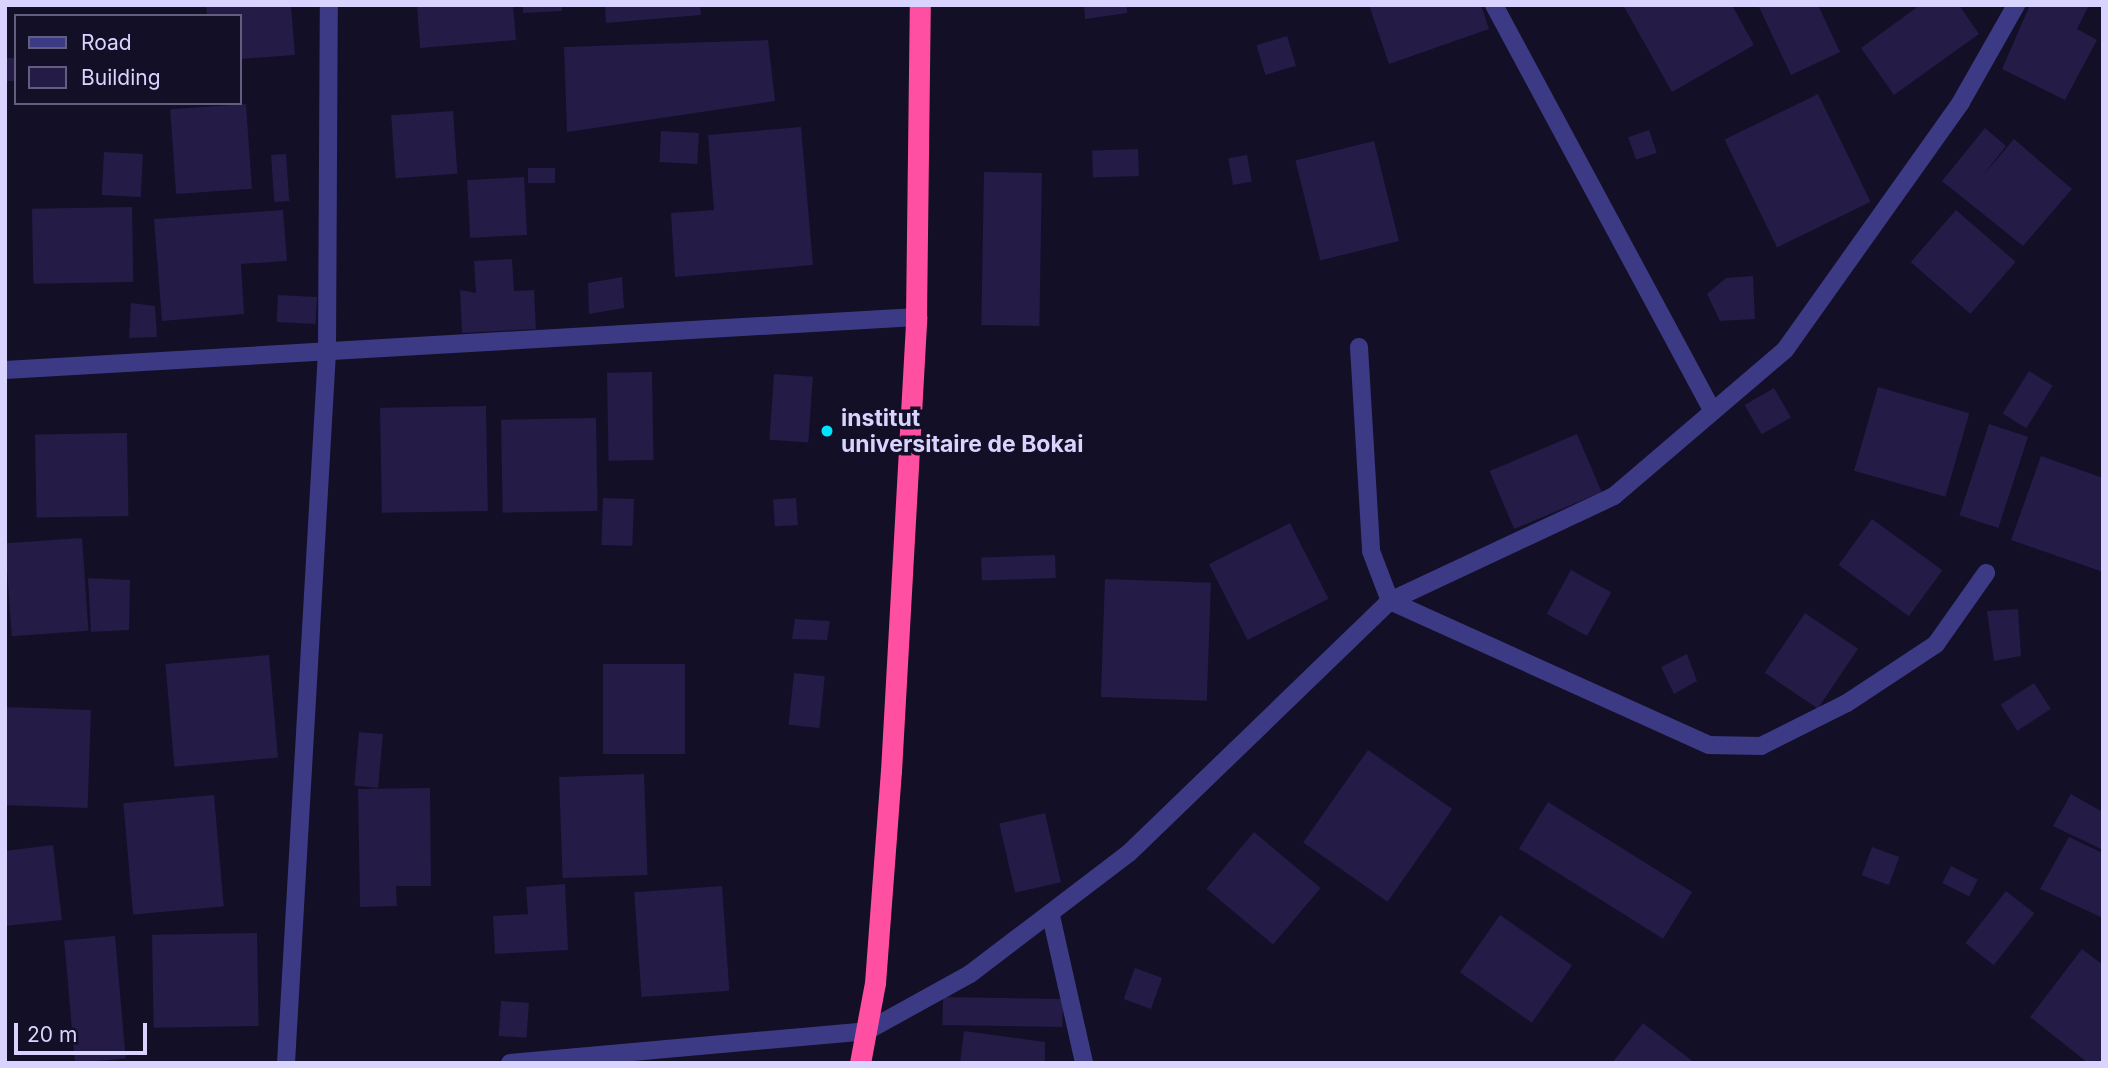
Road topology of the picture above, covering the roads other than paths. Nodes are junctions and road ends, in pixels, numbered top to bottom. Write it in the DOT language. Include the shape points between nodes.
graph roads {
  1 [pos="329,5"];
  2 [pos="920,5"];
  3 [pos="1494,5"];
  4 [pos="2016,5"];
  5 [pos="916,317"];
  6 [pos="1359,347"];
  7 [pos="327,351"];
  8 [pos="5,370"];
  9 [pos="1713,411"];
  10 [pos="1986,573"];
  11 [pos="1390,601"];
  12 [pos="1051,916"];
  13 [pos="867,1031"];
  14 [pos="286,1063"];
  15 [pos="510,1063"];
  16 [pos="860,1063"];
  17 [pos="1084,1063"];
  1 -- 7 [label="street"];
  2 -- 5 [label="highway"];
  3 -- 9 [label="street"];
  4 -- 9 [label="street" via="1961,102 1785,350"];
  5 -- 7 [label="street"];
  5 -- 13 [label="highway" via="891,771"];
  6 -- 11 [label="street" via="1371,551"];
  7 -- 8 [label="street"];
  7 -- 14 [label="street"];
  9 -- 11 [label="street" via="1614,496"];
  10 -- 11 [label="street" via="1936,644 1847,702 1761,746 1709,745"];
  11 -- 12 [label="street" via="1129,853"];
  12 -- 13 [label="street" via="970,974"];
  12 -- 17 [label="street"];
  13 -- 15 [label="street"];
  13 -- 16 [label="highway"];
}
